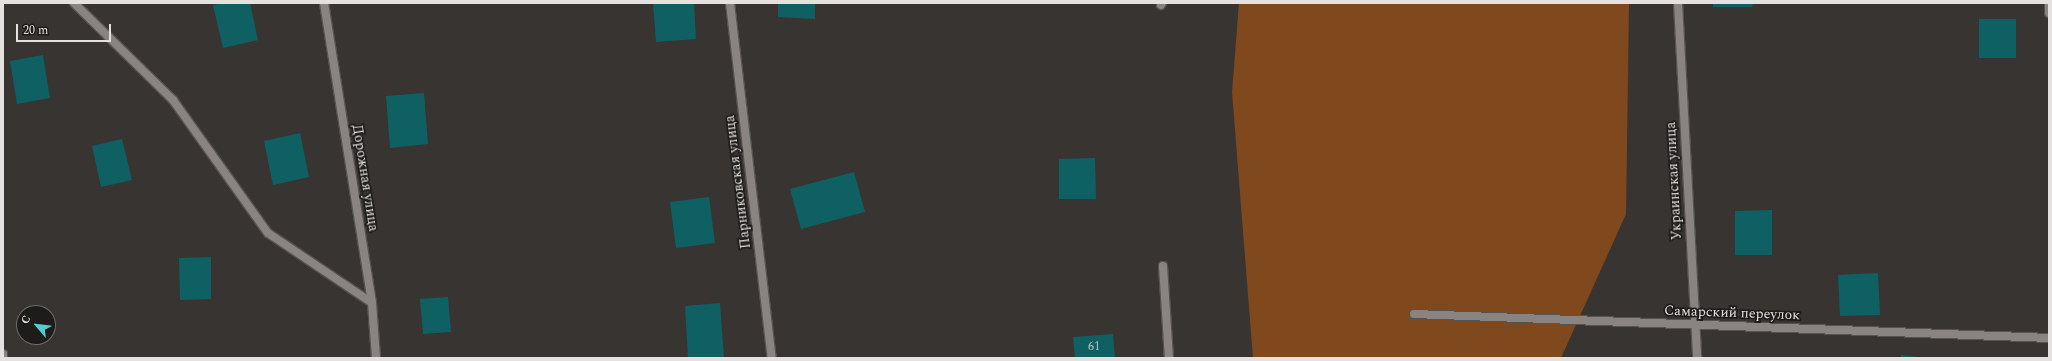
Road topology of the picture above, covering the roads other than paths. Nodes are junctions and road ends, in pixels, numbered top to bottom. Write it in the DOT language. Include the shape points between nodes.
graph roads {
  1 [pos="74,3"];
  2 [pos="324,3"];
  3 [pos="730,3"];
  4 [pos="1678,3"];
  5 [pos="2049,3"];
  6 [pos="2049,13"];
  7 [pos="1163,266"];
  8 [pos="372,303"];
  9 [pos="1414,314"];
  10 [pos="1695,325"];
  11 [pos="2049,338"];
  12 [pos="3,354"];
  13 [pos="3,358"];
  14 [pos="376,358"];
  15 [pos="772,358"];
  16 [pos="1169,358"];
  17 [pos="1696,358"];
  1 -- 8 [label="street" via="173,100 268,233"];
  2 -- 8 [label="street, Дорожная улица"];
  3 -- 15 [label="street, Парниковская улица"];
  4 -- 10 [label="street, Украинская улица"];
  5 -- 6 [label="street"];
  7 -- 16 [label="street"];
  8 -- 14 [label="street, Дорожная улица"];
  9 -- 10 [label="street, Самарский переулок"];
  10 -- 11 [label="street, Самарский переулок"];
  10 -- 17 [label="street, Украинская улица"];
  12 -- 13 [label="street"];
}
